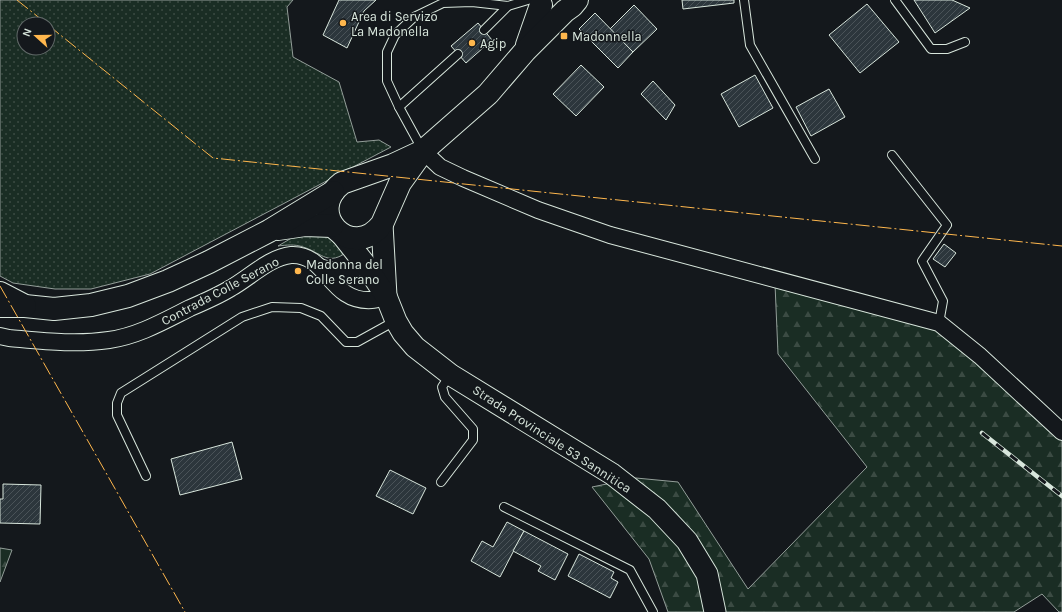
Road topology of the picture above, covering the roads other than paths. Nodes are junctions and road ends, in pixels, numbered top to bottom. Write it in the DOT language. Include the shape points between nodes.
graph roads {
  1 [pos="744,0"];
  2 [pos="895,0"];
  3 [pos="472,1"];
  4 [pos="536,2"];
  5 [pos="571,5"];
  6 [pos="508,6"];
  7 [pos="484,30"];
  8 [pos="965,42"];
  9 [pos="525,52"];
  10 [pos="458,54"];
  11 [pos="399,107"];
  12 [pos="423,151"];
  13 [pos="892,155"];
  14 [pos="814,159"];
  15 [pos="354,179"];
  16 [pos="333,192"];
  17 [pos="384,218"];
  18 [pos="337,230"];
  19 [pos="269,231"];
  20 [pos="365,264"];
  21 [pos="320,266"];
  22 [pos="0,293"];
  23 [pos="386,296"];
  24 [pos="0,306"];
  25 [pos="25,306"];
  26 [pos="396,321"];
  27 [pos="939,323"];
  28 [pos="0,336"];
  29 [pos="451,374"];
  30 [pos="1062,432"];
  31 [pos="146,476"];
  32 [pos="441,482"];
  33 [pos="504,507"];
  34 [pos="653,612"];
  35 [pos="714,612"];
  1 -- 14 [label="lane" via="750,45"];
  2 -- 8 [label="lane" via="931,49 947,49"];
  3 -- 6 [label="lane"];
  3 -- 11 [label="lane" via="443,3 414,17 395,36 387,52 387,81"];
  4 -- 5 [label="main road, Strada Provinciale 53 Sannitica" via="552,12"];
  4 -- 6 [label="lane"];
  4 -- 9 [label="main road, Strada Provinciale 53 Sannitica"];
  5 -- 9 [label="main road, Strada Provinciale 53 Sannitica"];
  6 -- 7 [label="lane"];
  9 -- 12 [label="main road, Strada Provinciale 53 Sannitica" via="488,94"];
  10 -- 11 [label="lane"];
  11 -- 12 [label="lane"];
  12 -- 15 [label="main road, Strada Provinciale 53 Sannitica"];
  12 -- 17 [label="main road, Strada Provinciale 53 Sannitica" via="400,183"];
  12 -- 27 [label="street" via="440,167 463,178 538,210 610,235"];
  13 -- 27 [label="lane" via="947,225 922,261 943,301"];
  15 -- 16 [label="main road, Strada Provinciale 53 Sannitica" via="342,183"];
  15 -- 17 [label="main road, Strada Provinciale 53 Sannitica" via="367,181 378,188 385,199"];
  16 -- 18 [label="main road, Strada Provinciale 53 Sannitica" via="327,209"];
  16 -- 19 [label="main road"];
  17 -- 18 [label="main road, Strada Provinciale 53 Sannitica" via="378,230 364,237 350,237"];
  17 -- 23 [label="street, Strada Provinciale 53 Sannitica"];
  18 -- 19 [label="main road" via="298,226"];
  18 -- 20 [label="street, Strada Provinciale 53 Sannitica"];
  19 -- 25 [label="main road" via="168,281 128,296 76,307 54,309"];
  20 -- 21 [label="street, Contrada Colle Serano" via="353,272 346,273"];
  20 -- 23 [label="street, Strada Provinciale 53 Sannitica"];
  21 -- 23 [label="street, Contrada Colle Serano" via="343,292 358,299 373,300"];
  21 -- 28 [label="street, Contrada Colle Serano" via="304,257 291,255 277,258 231,288 157,325 110,340 71,343"];
  22 -- 25 [label="main road"];
  23 -- 26 [label="street, Strada Provinciale 53 Sannitica"];
  24 -- 25 [label="main road"];
  26 -- 29 [label="street, Strada Provinciale 53 Sannitica" via="414,347"];
  26 -- 31 [label="lane" via="357,342 346,342 321,316 301,308 272,308 242,317 121,393 117,403 117,415"];
  27 -- 30 [label="street" via="980,356"];
  29 -- 32 [label="lane" via="442,387 445,397 473,430 473,440"];
  29 -- 35 [label="street, Strada Provinciale 53 Sannitica" via="612,474 657,509 687,541 707,574"];
  33 -- 34 [label="lane" via="630,570"];
}
